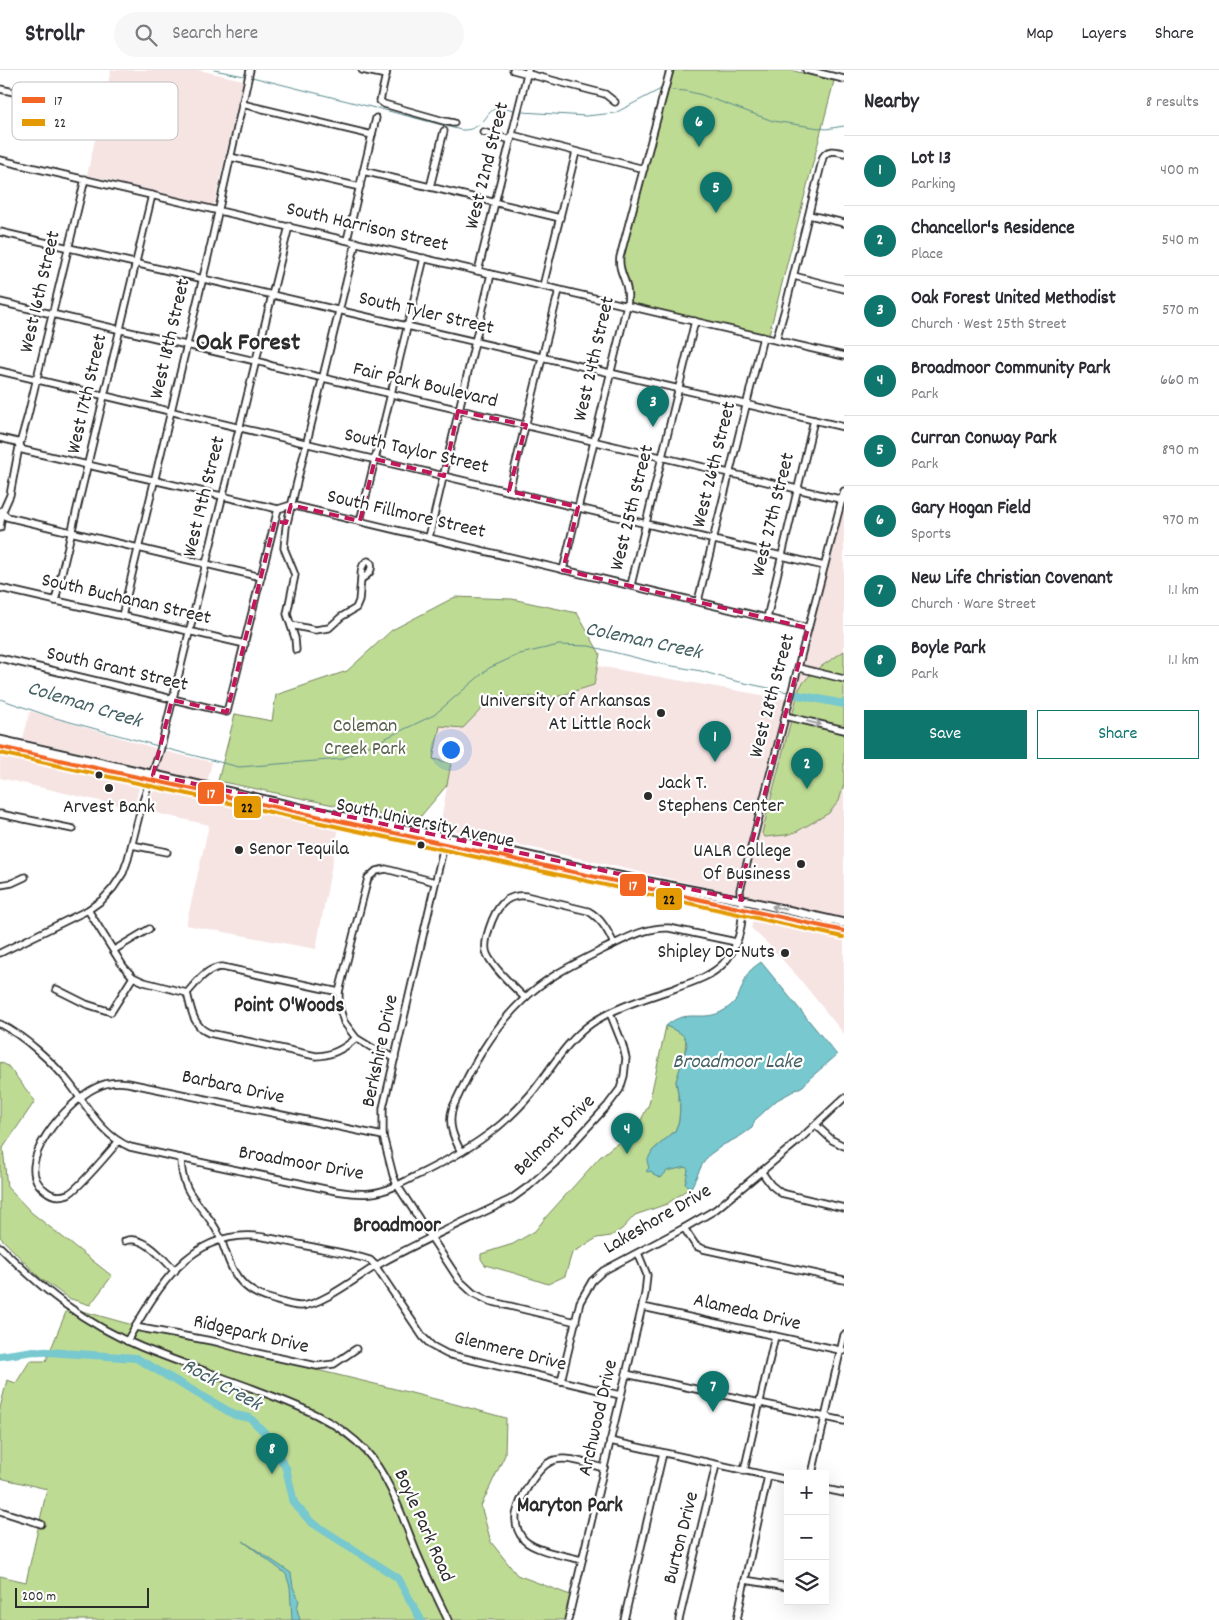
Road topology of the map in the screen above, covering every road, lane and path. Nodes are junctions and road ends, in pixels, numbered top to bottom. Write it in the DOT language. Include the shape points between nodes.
graph roads {
  1 [pos="362,70"];
  2 [pos="513,70"];
  3 [pos="670,70"];
  4 [pos="806,70"];
  5 [pos="249,72"];
  6 [pos="528,72"];
  7 [pos="386,73"];
  8 [pos="844,79"];
  9 [pos="615,102"];
  10 [pos="242,104"];
  11 [pos="376,118"];
  12 [pos="454,122"];
  13 [pos="444,131"];
  14 [pos="483,132"];
  15 [pos="372,135"];
  16 [pos="512,138"];
  17 [pos="576,152"];
  18 [pos="844,153"];
  19 [pos="230,157"];
  20 [pos="0,160"];
  21 [pos="644,169"];
  22 [pos="363,171"];
  23 [pos="85,179"];
  24 [pos="360,187"];
  25 [pos="430,187"];
  26 [pos="152,195"];
  27 [pos="495,202"];
  28 [pos="218,210"];
  29 [pos="809,215"];
  30 [pos="560,218"];
  31 [pos="844,223"];
  32 [pos="289,226"];
  33 [pos="0,232"];
  34 [pos="347,240"];
  35 [pos="356,242"];
  36 [pos="68,248"];
  37 [pos="424,258"];
  38 [pos="136,263"];
  39 [pos="478,271"];
  40 [pos="491,274"];
  41 [pos="794,276"];
  42 [pos="202,279"];
  43 [pos="543,286"];
  44 [pos="844,288"];
  45 [pos="559,290"];
  46 [pos="272,295"];
  47 [pos="0,302"];
  48 [pos="627,306"];
  49 [pos="340,310"];
  50 [pos="52,314"];
  51 [pos="695,321"];
  52 [pos="407,326"];
  53 [pos="120,330"];
  54 [pos="762,337"];
  55 [pos="776,340"];
  56 [pos="474,342"];
  57 [pos="187,345"];
  58 [pos="844,356"];
  59 [pos="542,358"];
  60 [pos="256,361"];
  61 [pos="0,371"];
  62 [pos="610,373"];
  63 [pos="323,378"];
  64 [pos="37,379"];
  65 [pos="678,389"];
  66 [pos="391,394"];
  67 [pos="104,395"];
  68 [pos="746,405"];
  69 [pos="171,411"];
  70 [pos="458,411"];
  71 [pos="814,420"];
  72 [pos="526,426"];
  73 [pos="239,427"];
  74 [pos="844,427"];
  75 [pos="0,438"];
  76 [pos="593,441"];
  77 [pos="306,443"];
  78 [pos="20,446"];
  79 [pos="662,457"];
  80 [pos="375,459"];
  81 [pos="88,465"];
  82 [pos="730,474"];
  83 [pos="444,476"];
  84 [pos="154,480"];
  85 [pos="798,489"];
  86 [pos="509,491"];
  87 [pos="844,491"];
  88 [pos="222,496"];
  89 [pos="843,500"];
  90 [pos="291,505"];
  91 [pos="578,507"];
  92 [pos="278,509"];
  93 [pos="1,511"];
  94 [pos="360,521"];
  95 [pos="275,522"];
  96 [pos="645,523"];
  97 [pos="286,524"];
  98 [pos="0,528"];
  99 [pos="71,532"];
  100 [pos="429,537"];
  101 [pos="713,539"];
  102 [pos="138,548"];
  103 [pos="781,556"];
  104 [pos="206,564"];
  105 [pos="824,566"];
  106 [pos="563,570"];
  107 [pos="261,577"];
  108 [pos="361,579"];
  109 [pos="630,585"];
  110 [pos="0,588"];
  111 [pos="55,600"];
  112 [pos="698,601"];
  113 [pos="122,616"];
  114 [pos="767,618"];
  115 [pos="291,625"];
  116 [pos="808,628"];
  117 [pos="189,631"];
  118 [pos="244,644"];
  119 [pos="296,650"];
  120 [pos="0,658"];
  121 [pos="799,668"];
  122 [pos="844,679"];
  123 [pos="172,700"];
  124 [pos="785,716"];
  125 [pos="844,730"];
  126 [pos="0,740"];
  127 [pos="0,747"];
  128 [pos="152,778"];
  129 [pos="0,814"];
  130 [pos="73,829"];
  131 [pos="445,841"];
  132 [pos="132,845"];
  133 [pos="167,852"];
  134 [pos="25,877"];
  135 [pos="435,882"];
  136 [pos="0,885"];
  137 [pos="742,900"];
  138 [pos="88,910"];
  139 [pos="742,910"];
  140 [pos="844,924"];
  141 [pos="149,929"];
  142 [pos="844,932"];
  143 [pos="736,942"];
  144 [pos="614,944"];
  145 [pos="114,950"];
  146 [pos="1,952"];
  147 [pos="133,977"];
  148 [pos="56,989"];
  149 [pos="339,992"];
  150 [pos="187,993"];
  151 [pos="525,998"];
  152 [pos="610,1013"];
  153 [pos="0,1024"];
  154 [pos="356,1038"];
  155 [pos="394,1058"];
  156 [pos="80,1098"];
  157 [pos="844,1098"];
  158 [pos="816,1124"];
  159 [pos="383,1136"];
  160 [pos="118,1142"];
  161 [pos="844,1146"];
  162 [pos="461,1152"];
  163 [pos="182,1158"];
  164 [pos="761,1171"];
  165 [pos="398,1185"];
  166 [pos="844,1208"];
  167 [pos="684,1228"];
  168 [pos="431,1238"];
  169 [pos="220,1239"];
  170 [pos="125,1241"];
  171 [pos="0,1247"];
  172 [pos="638,1253"];
  173 [pos="376,1266"];
  174 [pos="175,1271"];
  175 [pos="844,1280"];
  176 [pos="643,1307"];
  177 [pos="576,1322"];
  178 [pos="135,1327"];
  179 [pos="844,1335"];
  180 [pos="775,1336"];
  181 [pos="127,1341"];
  182 [pos="356,1349"];
  183 [pos="842,1351"];
  184 [pos="626,1374"];
  185 [pos="561,1381"];
  186 [pos="620,1395"];
  187 [pos="760,1403"];
  188 [pos="825,1417"];
  189 [pos="844,1421"];
  190 [pos="610,1441"];
  191 [pos="663,1452"];
  192 [pos="716,1464"];
  193 [pos="604,1468"];
  194 [pos="813,1470"];
  195 [pos="744,1471"];
  196 [pos="768,1476"];
  197 [pos="784,1479"];
  198 [pos="829,1490"];
  199 [pos="844,1492"];
  200 [pos="0,1511"];
  201 [pos="41,1524"];
  202 [pos="582,1560"];
  203 [pos="745,1580"];
  204 [pos="784,1586"];
  205 [pos="448,1620"];
  206 [pos="568,1620"];
  207 [pos="624,1620"];
  208 [pos="679,1620"];
  209 [pos="737,1620"];
  1 -- 7 [label="street"];
  2 -- 6 [label="street"];
  3 -- 21 [label="street, West 24th Street"];
  4 -- 8 [label="street"];
  5 -- 10 [label="street, West 18th Street"];
  6 -- 9 [label="street" via="605,94"];
  6 -- 16 [label="street, West 22nd Street"];
  7 -- 12 [label="street" via="380,101 394,108"];
  10 -- 15 [label="street"];
  10 -- 19 [label="street, West 18th Street"];
  11 -- 15 [label="street"];
  13 -- 25 [label="street"];
  14 -- 16 [label="street"];
  15 -- 22 [label="street"];
  16 -- 17 [label="street"];
  16 -- 27 [label="street, West 22nd Street"];
  17 -- 21 [label="street"];
  17 -- 30 [label="street"];
  18 -- 29 [label="street" via="832,151 823,158"];
  19 -- 24 [label="street"];
  19 -- 28 [label="street, West 18th Street"];
  20 -- 23 [label="street, South Harrison Street"];
  21 -- 48 [label="street, West 24th Street" via="619,263 627,286"];
  22 -- 24 [label="street"];
  22 -- 25 [label="street"];
  23 -- 26 [label="street, South Harrison Street"];
  23 -- 36 [label="street, West 16th Street"];
  24 -- 34 [label="street"];
  25 -- 27 [label="street"];
  26 -- 28 [label="street, South Harrison Street"];
  26 -- 38 [label="street, West 17th Street"];
  27 -- 30 [label="street"];
  27 -- 39 [label="street, West 22nd Street"];
  28 -- 32 [label="street, South Harrison Street"];
  28 -- 42 [label="street, West 18th Street"];
  29 -- 31 [label="street"];
  29 -- 41 [label="street"];
  30 -- 43 [label="street"];
  32 -- 34 [label="street, South Harrison Street"];
  32 -- 46 [label="street, West 19th Street"];
  33 -- 36 [label="street, South Tyler Street"];
  34 -- 35 [label="street, South Harrison Street"];
  35 -- 37 [label="street, South Harrison Street"];
  35 -- 49 [label="street"];
  36 -- 38 [label="street, South Tyler Street"];
  36 -- 50 [label="street, West 16th Street"];
  37 -- 39 [label="street, South Harrison Street"];
  37 -- 52 [label="street"];
  38 -- 42 [label="street, South Tyler Street"];
  38 -- 53 [label="street, West 17th Street"];
  39 -- 40 [label="street, South Harrison Street"];
  40 -- 43 [label="street, South Harrison Street"];
  40 -- 56 [label="street"];
  41 -- 44 [label="street"];
  41 -- 55 [label="street"];
  42 -- 46 [label="street, South Tyler Street"];
  42 -- 57 [label="street, West 18th Street"];
  43 -- 45 [label="street, South Harrison Street"];
  45 -- 48 [label="street, South Harrison Street"];
  45 -- 59 [label="street"];
  46 -- 49 [label="street, South Tyler Street"];
  46 -- 60 [label="street, West 19th Street"];
  47 -- 50 [label="street, Fair Park Boulevard"];
  48 -- 51 [label="street, South Harrison Street"];
  48 -- 62 [label="street, West 24th Street"];
  49 -- 52 [label="street, South Tyler Street"];
  49 -- 63 [label="street"];
  50 -- 53 [label="street, Fair Park Boulevard"];
  50 -- 64 [label="street, West 16th Street"];
  51 -- 54 [label="street, South Harrison Street"];
  51 -- 65 [label="street, West 25th Street"];
  52 -- 56 [label="street, South Tyler Street"];
  52 -- 66 [label="street"];
  53 -- 57 [label="street, Fair Park Boulevard"];
  53 -- 67 [label="street, West 17th Street"];
  54 -- 55 [label="street, South Harrison Street"];
  54 -- 68 [label="street, West 26th Street"];
  55 -- 58 [label="street, South Harrison Street"];
  56 -- 59 [label="street, South Tyler Street"];
  56 -- 70 [label="street"];
  57 -- 60 [label="street, Fair Park Boulevard"];
  57 -- 69 [label="street, West 18th Street"];
  59 -- 62 [label="street, South Tyler Street"];
  59 -- 72 [label="street"];
  60 -- 63 [label="street, Fair Park Boulevard"];
  60 -- 73 [label="street, West 19th Street"];
  61 -- 64 [label="street, South Taylor Street"];
  62 -- 65 [label="street, South Tyler Street"];
  62 -- 76 [label="street, West 24th Street"];
  63 -- 66 [label="street, Fair Park Boulevard"];
  63 -- 77 [label="street"];
  64 -- 67 [label="street, South Taylor Street"];
  64 -- 78 [label="street, West 16th Street"];
  65 -- 68 [label="street, South Tyler Street"];
  65 -- 79 [label="street, West 25th Street"];
  66 -- 70 [label="street, Fair Park Boulevard"];
  66 -- 80 [label="street"];
  67 -- 69 [label="street, South Taylor Street"];
  67 -- 81 [label="street, West 17th Street"];
  68 -- 71 [label="street, South Tyler Street"];
  68 -- 82 [label="street, West 26th Street"];
  69 -- 73 [label="street, South Taylor Street"];
  69 -- 84 [label="street, West 18th Street"];
  70 -- 72 [label="street, Fair Park Boulevard"];
  70 -- 83 [label="street"];
  71 -- 74 [label="street, South Tyler Street"];
  71 -- 85 [label="street, West 27th Street"];
  72 -- 76 [label="street, Fair Park Boulevard"];
  72 -- 86 [label="street"];
  73 -- 77 [label="street, South Taylor Street"];
  73 -- 88 [label="street, West 19th Street"];
  75 -- 78 [label="street"];
  76 -- 79 [label="street, Fair Park Boulevard"];
  76 -- 91 [label="street, West 24th Street"];
  77 -- 80 [label="street, South Taylor Street"];
  77 -- 90 [label="street"];
  78 -- 81 [label="street" via="23,450"];
  78 -- 93 [label="street, West 16th Street" via="10,495"];
  79 -- 82 [label="street, Fair Park Boulevard"];
  79 -- 96 [label="street, West 25th Street"];
  80 -- 83 [label="street, South Taylor Street"];
  80 -- 94 [label="street"];
  81 -- 84 [label="street"];
  81 -- 99 [label="street, West 17th Street"];
  82 -- 85 [label="street, Fair Park Boulevard"];
  82 -- 101 [label="street, West 26th Street"];
  83 -- 86 [label="street, South Taylor Street"];
  83 -- 100 [label="street"];
  84 -- 88 [label="street"];
  84 -- 102 [label="street, West 18th Street"];
  85 -- 89 [label="street, Fair Park Boulevard"];
  85 -- 103 [label="street, West 27th Street"];
  86 -- 91 [label="street, South Taylor Street"];
  87 -- 89 [label="street, West 28th Street"];
  88 -- 92 [label="street"];
  88 -- 104 [label="street, West 19th Street"];
  89 -- 105 [label="street, West 28th Street"];
  90 -- 92 [label="street"];
  90 -- 94 [label="street, South Fillmore Street"];
  90 -- 97 [label="street"];
  91 -- 96 [label="street, South Taylor Street"];
  91 -- 106 [label="street, West 24th Street"];
  92 -- 95 [label="street"];
  93 -- 98 [label="street, West 16th Street"];
  93 -- 99 [label="street" via="7,517"];
  94 -- 100 [label="street, South Fillmore Street"];
  95 -- 97 [label="street"];
  95 -- 107 [label="street"];
  96 -- 101 [label="street, South Taylor Street"];
  96 -- 109 [label="street, West 25th Street"];
  97 -- 115 [label="street" via="284,548 296,575 288,608"];
  99 -- 102 [label="street"];
  99 -- 111 [label="street, West 17th Street"];
  100 -- 106 [label="street, South Fillmore Street"];
  101 -- 103 [label="street, South Taylor Street"];
  101 -- 112 [label="street, West 26th Street"];
  102 -- 104 [label="street"];
  102 -- 113 [label="street, West 18th Street"];
  103 -- 105 [label="street, South Taylor Street"];
  103 -- 114 [label="street, West 27th Street"];
  104 -- 107 [label="street"];
  104 -- 117 [label="street, West 19th Street"];
  105 -- 116 [label="street, West 28th Street"];
  106 -- 109 [label="street, South Fillmore Street"];
  107 -- 118 [label="street"];
  108 -- 115 [label="street" via="356,608 329,628 315,630"];
  109 -- 112 [label="street, South Fillmore Street"];
  110 -- 111 [label="street, South Buchanan Street"];
  111 -- 113 [label="street, South Buchanan Street"];
  112 -- 114 [label="street, South Fillmore Street"];
  113 -- 117 [label="street, South Buchanan Street"];
  114 -- 116 [label="street, South Fillmore Street"];
  115 -- 119 [label="street"];
  116 -- 121 [label="street, West 28th Street"];
  117 -- 118 [label="street, South Buchanan Street"];
  117 -- 123 [label="street, West 19th Street"];
  118 -- 123 [label="street, South Grant Street" via="227,712"];
  120 -- 123 [label="street, South Grant Street"];
  121 -- 122 [label="street"];
  121 -- 124 [label="street, West 28th Street"];
  123 -- 128 [label="street, West 19th Street"];
  124 -- 125 [label="street, one-way"];
  124 -- 137 [label="street, West 28th Street" via="739,892"];
  126 -- 128 [label="main road, South University Avenue"];
  127 -- 128 [label="main road, South University Avenue"];
  128 -- 131 [label="main road, South University Avenue"];
  128 -- 132 [label="street"];
  129 -- 130 [label="street"];
  131 -- 135 [label="street, Berkshire Drive"];
  131 -- 137 [label="main road, South University Avenue"];
  131 -- 139 [label="main road, South University Avenue"];
  132 -- 133 [label="street"];
  132 -- 138 [label="street" via="116,884"];
  134 -- 136 [label="street"];
  135 -- 149 [label="street" via="386,869 376,871 368,878"];
  135 -- 155 [label="street, Berkshire Drive"];
  137 -- 139 [label="street, West 28th Street"];
  140 -- 137 [label="main road, South University Avenue, one-way"];
  138 -- 145 [label="street"];
  138 -- 146 [label="street"];
  139 -- 142 [label="main road, South University Avenue"];
  139 -- 143 [label="street, Broadmoor Drive" via="742,927"];
  141 -- 145 [label="street"];
  143 -- 144 [label="street" via="661,928 644,931"];
  143 -- 152 [label="street, Broadmoor Drive" via="724,962 708,974"];
  144 -- 151 [label="street" via="564,970"];
  144 -- 151 [label="street" via="603,925 588,911 526,896 507,899 496,913 486,938 486,949 492,962"];
  145 -- 147 [label="street"];
  147 -- 148 [label="street" via="111,1012"];
  147 -- 150 [label="street"];
  149 -- 150 [label="street" via="222,967 207,972"];
  149 -- 154 [label="street" via="342,1018"];
  150 -- 154 [label="street" via="197,1024 209,1033 316,1056 334,1053"];
  151 -- 162 [label="street" via="488,1042 453,1107 451,1127"];
  152 -- 162 [label="street, Broadmoor Drive" via="569,1044 513,1113 488,1135"];
  152 -- 168 [label="street, Belmont Drive" via="626,1058 622,1085 614,1099 530,1186 511,1199"];
  153 -- 156 [label="street, Broadmoor Drive" via="42,1055"];
  154 -- 155 [label="street"];
  155 -- 159 [label="street, Berkshire Drive" via="383,1108"];
  156 -- 159 [label="street, Barbara Drive" via="100,1085 119,1081"];
  156 -- 160 [label="street, Broadmoor Drive" via="102,1128"];
  156 -- 160 [label="street, Barbara Drive" via="60,1117 39,1147 35,1170 42,1188 55,1195 70,1193"];
  157 -- 158 [label="street, Lakeshore Drive"];
  158 -- 161 [label="street" via="832,1140"];
  158 -- 164 [label="street, Lakeshore Drive"];
  159 -- 165 [label="street, Berkshire Drive"];
  160 -- 163 [label="street, Broadmoor Drive"];
  162 -- 165 [label="street, Broadmoor Drive"];
  163 -- 165 [label="street, Broadmoor Drive" via="354,1193 374,1193"];
  163 -- 169 [label="street, Belmont Drive" via="187,1188"];
  164 -- 166 [label="street" via="781,1193"];
  164 -- 167 [label="street, Lakeshore Drive" via="714,1210"];
  165 -- 168 [label="street, Berkshire Drive"];
  167 -- 172 [label="street, Lakeshore Drive"];
  167 -- 175 [label="street" via="696,1246 703,1249"];
  168 -- 173 [label="street, Belmont Drive"];
  168 -- 177 [label="street, Berkshire Drive" via="459,1280 478,1296 498,1304"];
  169 -- 173 [label="street" via="259,1236 368,1259"];
  169 -- 173 [label="street, Belmont Drive" via="232,1269 244,1284 256,1293 295,1306 317,1302"];
  169 -- 174 [label="street" via="197,1249"];
  170 -- 174 [label="street" via="137,1240 149,1247"];
  171 -- 181 [label="street, Boyle Park Road" via="54,1297"];
  172 -- 176 [label="street, Archwood Drive" via="646,1275"];
  172 -- 177 [label="street, Lakeshore Drive" via="603,1271 592,1281 582,1299"];
  173 -- 185 [label="street, Glenmere Drive" via="416,1328 427,1342 439,1350 460,1358"];
  174 -- 178 [label="street" via="142,1312"];
  176 -- 180 [label="street, Alameda Drive"];
  176 -- 184 [label="street, Archwood Drive"];
  177 -- 185 [label="street, Lakeshore Drive"];
  178 -- 181 [label="street"];
  178 -- 182 [label="street, Ridgepark Drive" via="217,1342 317,1366 334,1364"];
  179 -- 183 [label="street"];
  180 -- 183 [label="street, Alameda Drive"];
  180 -- 187 [label="street"];
  181 -- 205 [label="street, Boyle Park Road" via="294,1404 325,1420 359,1444 384,1474"];
  183 -- 188 [label="street"];
  184 -- 186 [label="street, Archwood Drive"];
  184 -- 187 [label="street"];
  185 -- 186 [label="street, Glenmere Drive"];
  186 -- 190 [label="street, Archwood Drive"];
  187 -- 188 [label="street"];
  187 -- 195 [label="street"];
  188 -- 189 [label="street"];
  188 -- 194 [label="street"];
  190 -- 191 [label="street"];
  190 -- 193 [label="street, Archwood Drive"];
  191 -- 192 [label="street"];
  191 -- 207 [label="street"];
  192 -- 195 [label="street"];
  192 -- 208 [label="street, Burton Drive"];
  193 -- 202 [label="street, Archwood Drive"];
  193 -- 202 [label="street" via="564,1459 547,1463 532,1480 516,1516 519,1533 530,1544"];
  195 -- 196 [label="street"];
  196 -- 197 [label="street"];
  196 -- 203 [label="street"];
  198 -- 199 [label="street"];
  200 -- 201 [label="street"];
  202 -- 206 [label="street, Archwood Drive"];
  203 -- 204 [label="street"];
  203 -- 209 [label="street"];
}
